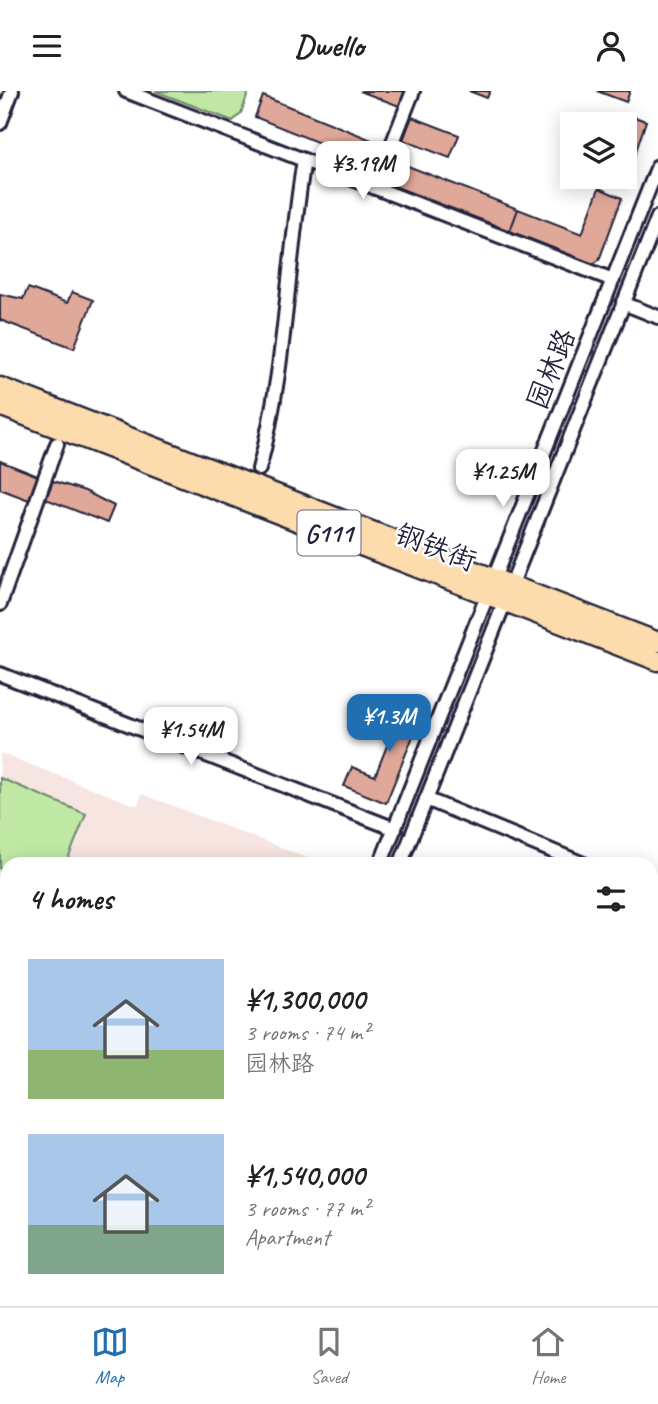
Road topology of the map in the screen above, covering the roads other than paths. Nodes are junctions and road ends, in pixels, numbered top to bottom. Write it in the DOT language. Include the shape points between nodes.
graph roads {
  1 [pos="12,91"];
  2 [pos="126,91"];
  3 [pos="413,91"];
  4 [pos="0,123"];
  5 [pos="304,160"];
  6 [pos="658,166"];
  7 [pos="376,188"];
  8 [pos="658,216"];
  9 [pos="613,280"];
  10 [pos="624,303"];
  11 [pos="658,317"];
  12 [pos="0,387"];
  13 [pos="0,406"];
  14 [pos="57,444"];
  15 [pos="259,469"];
  16 [pos="494,577"];
  17 [pos="512,584"];
  18 [pos="487,595"];
  19 [pos="505,601"];
  20 [pos="0,604"];
  21 [pos="658,642"];
  22 [pos="658,661"];
  23 [pos="0,674"];
  24 [pos="426,799"];
  25 [pos="394,829"];
  26 [pos="383,857"];
  27 [pos="403,857"];
  28 [pos="567,857"];
  1 -- 4 [label="street"];
  2 -- 5 [label="street"];
  3 -- 7 [label="street"];
  5 -- 7 [label="street"];
  5 -- 15 [label="street" via="276,386"];
  6 -- 9 [label="street, 园林路"];
  7 -- 9 [label="street"];
  8 -- 10 [label="street, 园林路"];
  9 -- 16 [label="street, 园林路"];
  10 -- 11 [label="street"];
  10 -- 17 [label="street, 园林路"];
  12 -- 16 [label="highway, 钢铁街"];
  13 -- 18 [label="highway, 钢铁街 / G111"];
  14 -- 20 [label="street"];
  16 -- 17 [label="highway, 钢铁街"];
  16 -- 18 [label="street, 园林路"];
  17 -- 19 [label="street, 园林路"];
  17 -- 21 [label="highway, 钢铁街"];
  18 -- 19 [label="highway, 钢铁街 / G111"];
  18 -- 25 [label="street, 园林路"];
  19 -- 22 [label="highway, 钢铁街 / G111"];
  19 -- 24 [label="street, 园林路"];
  23 -- 25 [label="street"];
  24 -- 27 [label="street, 园林路"];
  24 -- 28 [label="street"];
  25 -- 26 [label="street, 园林路"];
}
